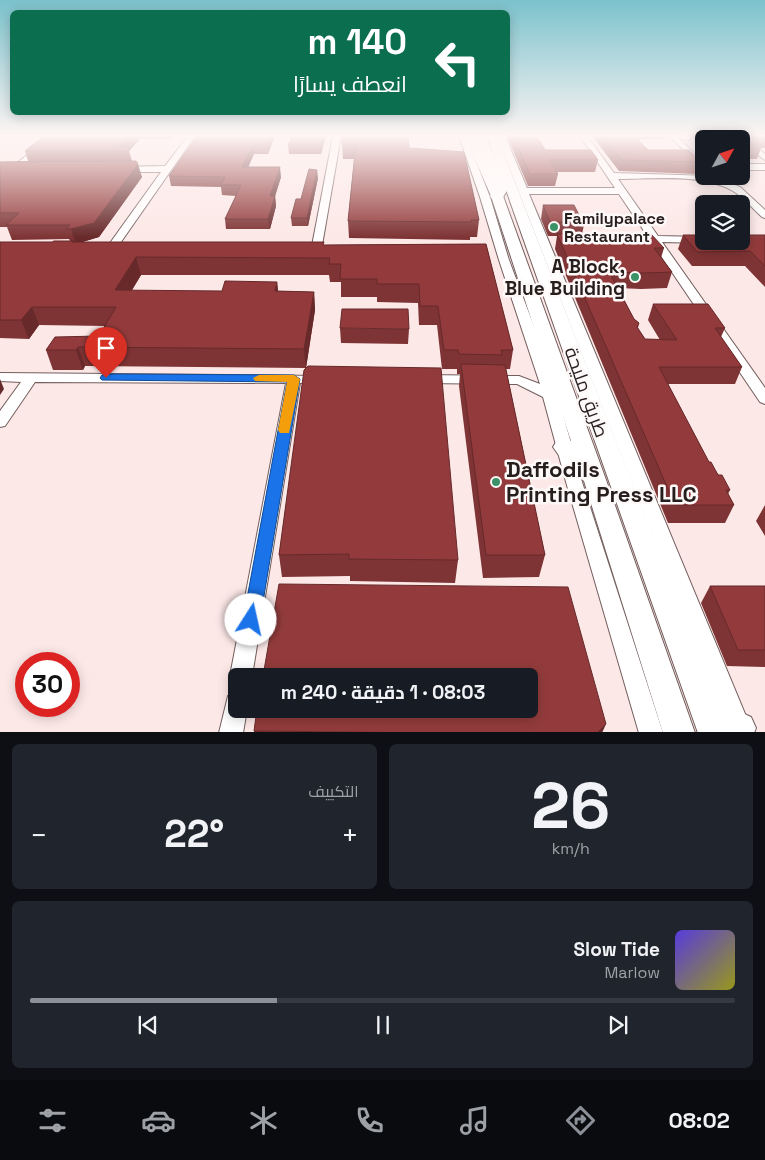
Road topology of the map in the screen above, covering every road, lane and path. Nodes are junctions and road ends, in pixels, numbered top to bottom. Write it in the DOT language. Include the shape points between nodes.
graph roads {
  1 [pos="168,170"];
  2 [pos="329,170"];
  3 [pos="475,170"];
  4 [pos="487,170"];
  5 [pos="506,170"];
  6 [pos="516,170"];
  7 [pos="609,170"];
  8 [pos="613,176"];
  9 [pos="695,177"];
  10 [pos="729,185"];
  11 [pos="741,185"];
  12 [pos="524,191"];
  13 [pos="624,191"];
  14 [pos="765,206"];
  15 [pos="765,215"];
  16 [pos="695,240"];
  17 [pos="653,242"];
  18 [pos="110,250"];
  19 [pos="328,250"];
  20 [pos="311,251"];
  21 [pos="543,369"];
  22 [pos="0,377"];
  23 [pos="31,377"];
  24 [pos="294,379"];
  25 [pos="335,379"];
  26 [pos="408,379"];
  27 [pos="519,380"];
  28 [pos="550,395"];
  29 [pos="765,399"];
  30 [pos="0,422"];
  31 [pos="564,446"];
  32 [pos="594,477"];
  33 [pos="242,668"];
  34 [pos="234,718"];
  35 [pos="733,731"];
  36 [pos="231,732"];
  37 [pos="651,732"];
  38 [pos="678,732"];
  1 -- 18 [label="street"];
  2 -- 20 [label="street"];
  3 -- 21 [label="street" via="485,197 496,253"];
  4 -- 32 [label="main road, طريق مليحة"];
  5 -- 35 [label="main road, طريق مليحة"];
  6 -- 12 [label="street"];
  7 -- 8 [label="street"];
  8 -- 9 [label="street"];
  8 -- 13 [label="street"];
  10 -- 15 [label="street" via="737,188"];
  11 -- 14 [label="street"];
  12 -- 13 [label="street"];
  12 -- 35 [label="street" via="550,244"];
  13 -- 17 [label="street"];
  16 -- 17 [label="street"];
  17 -- 29 [label="street"];
  19 -- 20 [label="street"];
  21 -- 27 [label="street"];
  21 -- 28 [label="street"];
  22 -- 23 [label="street"];
  23 -- 24 [label="street"];
  23 -- 30 [label="street"];
  24 -- 25 [label="street"];
  24 -- 33 [label="street"];
  26 -- 27 [label="street"];
  27 -- 28 [label="street"];
  28 -- 31 [label="street"];
  31 -- 32 [label="main road" via="576,462"];
  31 -- 37 [label="street"];
  32 -- 38 [label="main road, طريق مليحة"];
  34 -- 36 [label="street"];
}
